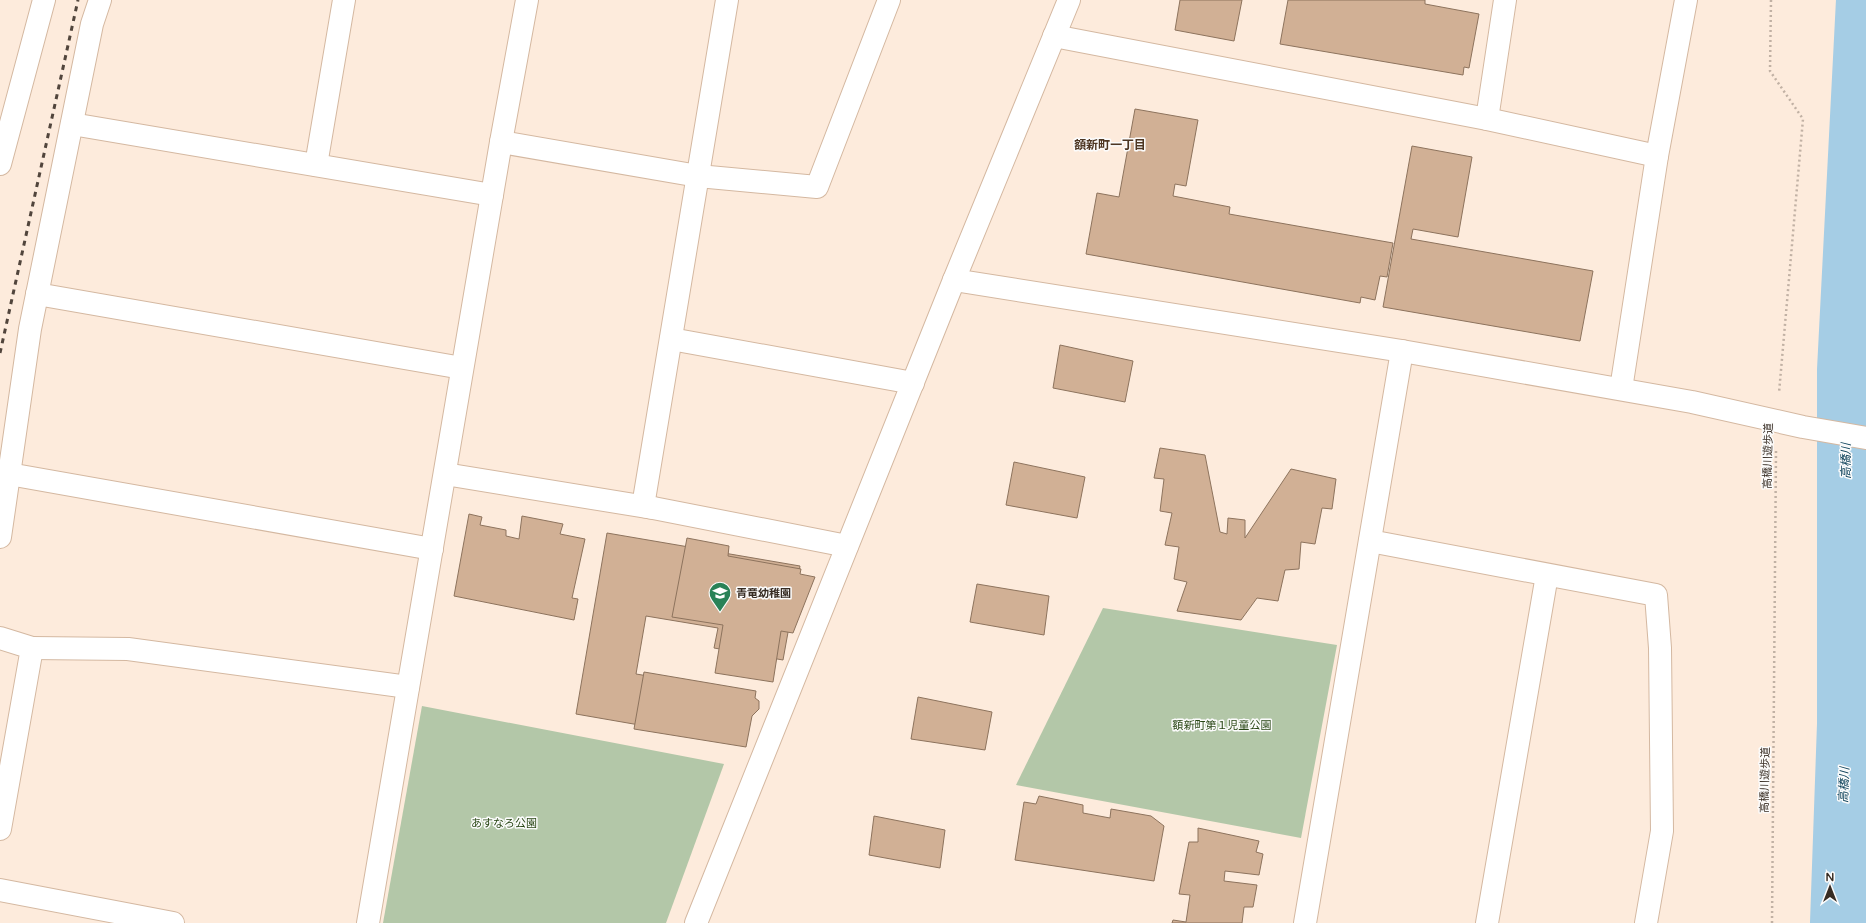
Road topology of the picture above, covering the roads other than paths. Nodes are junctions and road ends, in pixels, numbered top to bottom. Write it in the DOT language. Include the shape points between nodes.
graph roads {
  1 [pos="44,0"];
  2 [pos="100,0"];
  3 [pos="344,0"];
  4 [pos="528,0"];
  5 [pos="727,0"];
  6 [pos="889,0"];
  7 [pos="1069,0"];
  8 [pos="1505,0"];
  9 [pos="1686,0"];
  10 [pos="1054,36"];
  11 [pos="1487,119"];
  12 [pos="72,124"];
  13 [pos="501,142"];
  14 [pos="1657,156"];
  15 [pos="0,164"];
  16 [pos="316,165"];
  17 [pos="698,176"];
  18 [pos="492,196"];
  19 [pos="954,280"];
  20 [pos="38,294"];
  21 [pos="671,339"];
  22 [pos="1402,351"];
  23 [pos="462,368"];
  24 [pos="913,383"];
  25 [pos="1621,389"];
  26 [pos="1866,438"];
  27 [pos="9,474"];
  28 [pos="445,474"];
  29 [pos="653,508"];
  30 [pos="0,537"];
  31 [pos="1370,541"];
  32 [pos="847,546"];
  33 [pos="432,549"];
  34 [pos="1547,575"];
  35 [pos="0,638"];
  36 [pos="32,648"];
  37 [pos="408,688"];
  38 [pos="0,829"];
  39 [pos="0,890"];
  40 [pos="173,923"];
  41 [pos="368,923"];
  42 [pos="696,923"];
  43 [pos="1305,923"];
  44 [pos="1488,923"];
  45 [pos="1646,923"];
  1 -- 15 [label="street"];
  2 -- 12 [label="street" via="92,24"];
  3 -- 16 [label="street"];
  4 -- 13 [label="street"];
  5 -- 17 [label="street"];
  6 -- 17 [label="street" via="817,187"];
  7 -- 10 [label="street"];
  8 -- 11 [label="street"];
  9 -- 14 [label="street"];
  10 -- 11 [label="street"];
  10 -- 19 [label="street"];
  11 -- 14 [label="street"];
  12 -- 16 [label="street"];
  12 -- 20 [label="street"];
  13 -- 17 [label="street"];
  13 -- 18 [label="street"];
  14 -- 25 [label="street"];
  16 -- 18 [label="street"];
  17 -- 21 [label="street"];
  18 -- 23 [label="street"];
  19 -- 22 [label="street"];
  19 -- 24 [label="street"];
  20 -- 23 [label="street"];
  20 -- 27 [label="street" via="30,329"];
  21 -- 24 [label="street"];
  21 -- 29 [label="street" via="643,506"];
  22 -- 25 [label="street"];
  22 -- 31 [label="street"];
  23 -- 28 [label="street"];
  24 -- 32 [label="street"];
  25 -- 26 [label="street" via="1692,402 1803,428"];
  27 -- 30 [label="street"];
  27 -- 33 [label="street"];
  28 -- 29 [label="street"];
  28 -- 33 [label="street"];
  29 -- 32 [label="street"];
  31 -- 34 [label="street"];
  31 -- 43 [label="street"];
  32 -- 42 [label="street"];
  33 -- 37 [label="street"];
  34 -- 44 [label="street"];
  34 -- 45 [label="street" via="1656,595 1660,648 1662,831"];
  35 -- 36 [label="street"];
  36 -- 37 [label="street" via="128,649"];
  36 -- 38 [label="street"];
  37 -- 41 [label="street"];
  39 -- 40 [label="street"];
}
